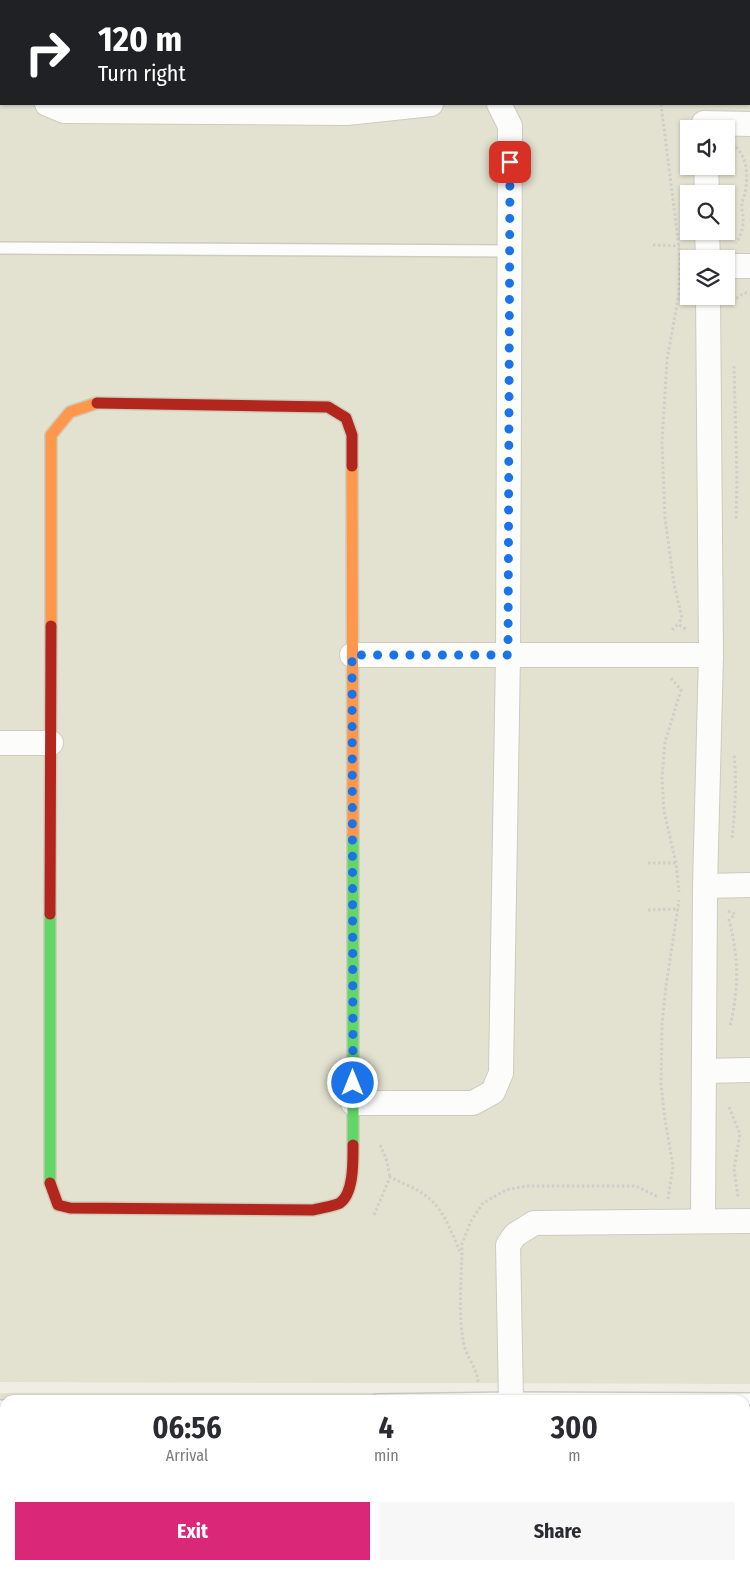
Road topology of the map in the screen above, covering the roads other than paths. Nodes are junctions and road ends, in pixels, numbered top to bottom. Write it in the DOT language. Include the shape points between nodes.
graph roads {
  1 [pos="49,105"];
  2 [pos="423,105"];
  3 [pos="500,105"];
  4 [pos="155,108"];
  5 [pos="281,108"];
  6 [pos="703,119"];
  7 [pos="750,124"];
  8 [pos="0,248"];
  9 [pos="510,251"];
  10 [pos="735,259"];
  11 [pos="750,266"];
  12 [pos="718,305"];
  13 [pos="352,655"];
  14 [pos="508,655"];
  15 [pos="711,655"];
  16 [pos="0,743"];
  17 [pos="51,743"];
  18 [pos="750,885"];
  19 [pos="705,886"];
  20 [pos="750,1070"];
  21 [pos="704,1071"];
  22 [pos="353,1102"];
  23 [pos="744,1211"];
  24 [pos="703,1222"];
  25 [pos="511,1395"];
  1 -- 4 [label="street" via="64,111"];
  2 -- 5 [label="street" via="347,113"];
  3 -- 9 [label="street" via="510,126"];
  4 -- 5 [label="street"];
  6 -- 7 [label="street"];
  8 -- 9 [label="lane"];
  9 -- 14 [label="street"];
  10 -- 11 [label="street"];
  12 -- 15 [label="street"];
  13 -- 14 [label="street"];
  13 -- 17 [label="street" via="352,435 346,418 328,408 97,403 70,412 51,435"];
  13 -- 22 [label="street"];
  14 -- 15 [label="street"];
  14 -- 22 [label="street" via="502,1073 493,1092 473,1102"];
  15 -- 19 [label="street"];
  16 -- 17 [label="street"];
  17 -- 22 [label="street" via="50,1185 58,1204 70,1208 313,1210 340,1203 349,1192 352,1169"];
  18 -- 19 [label="street"];
  19 -- 21 [label="street"];
  20 -- 21 [label="street"];
  21 -- 24 [label="street"];
  23 -- 24 [label="street"];
  24 -- 25 [label="street" via="534,1224 515,1235 508,1246"];
}
